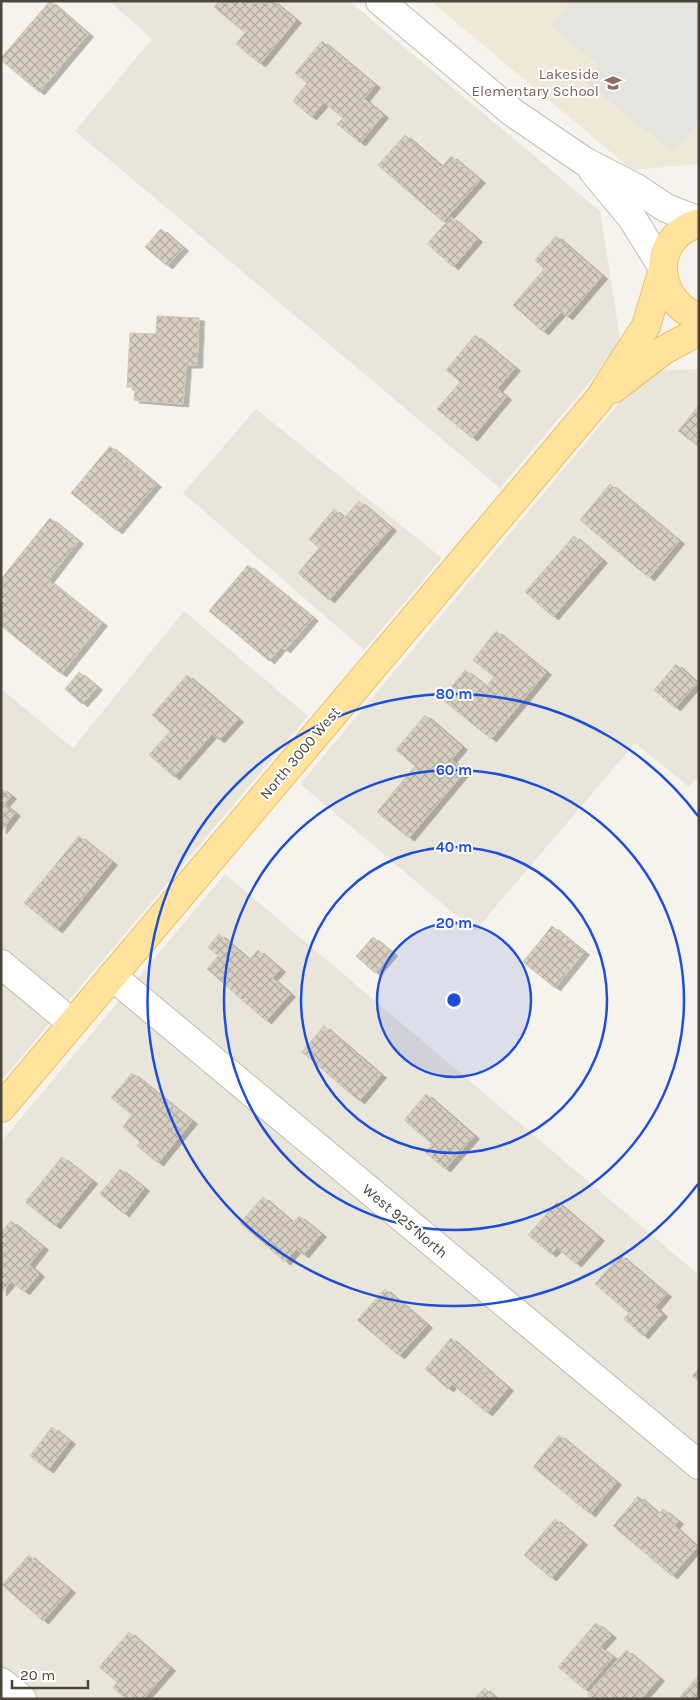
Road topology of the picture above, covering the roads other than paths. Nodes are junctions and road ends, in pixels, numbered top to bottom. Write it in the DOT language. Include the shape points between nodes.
graph roads {
  1 [pos="380,1"];
  2 [pos="584,161"];
  3 [pos="699,222"];
  4 [pos="663,270"];
  5 [pos="699,318"];
  6 [pos="699,331"];
  7 [pos="599,399"];
  8 [pos="1,964"];
  9 [pos="112,976"];
  10 [pos="72,1024"];
  11 [pos="1,1108"];
  12 [pos="699,1465"];
  13 [pos="1,1682"];
  14 [pos="22,1699"];
  1 -- 2 [label="street" via="512,112"];
  2 -- 3 [label="street" via="666,208"];
  2 -- 4 [label="street" via="632,218"];
  3 -- 4 [label="main road, North 3000 West" via="674,238 665,254"];
  4 -- 5 [label="main road" via="666,289 675,303 687,314"];
  4 -- 7 [label="main road, North 3000 West" via="646,326"];
  6 -- 7 [label="main road, North 3000 West" via="664,350"];
  7 -- 9 [label="main road, North 3000 West"];
  8 -- 10 [label="street"];
  9 -- 10 [label="main road, North 3000 West"];
  9 -- 12 [label="street, West 925 North"];
  10 -- 11 [label="main road, North 3000 West"];
  13 -- 14 [label="street"];
}
